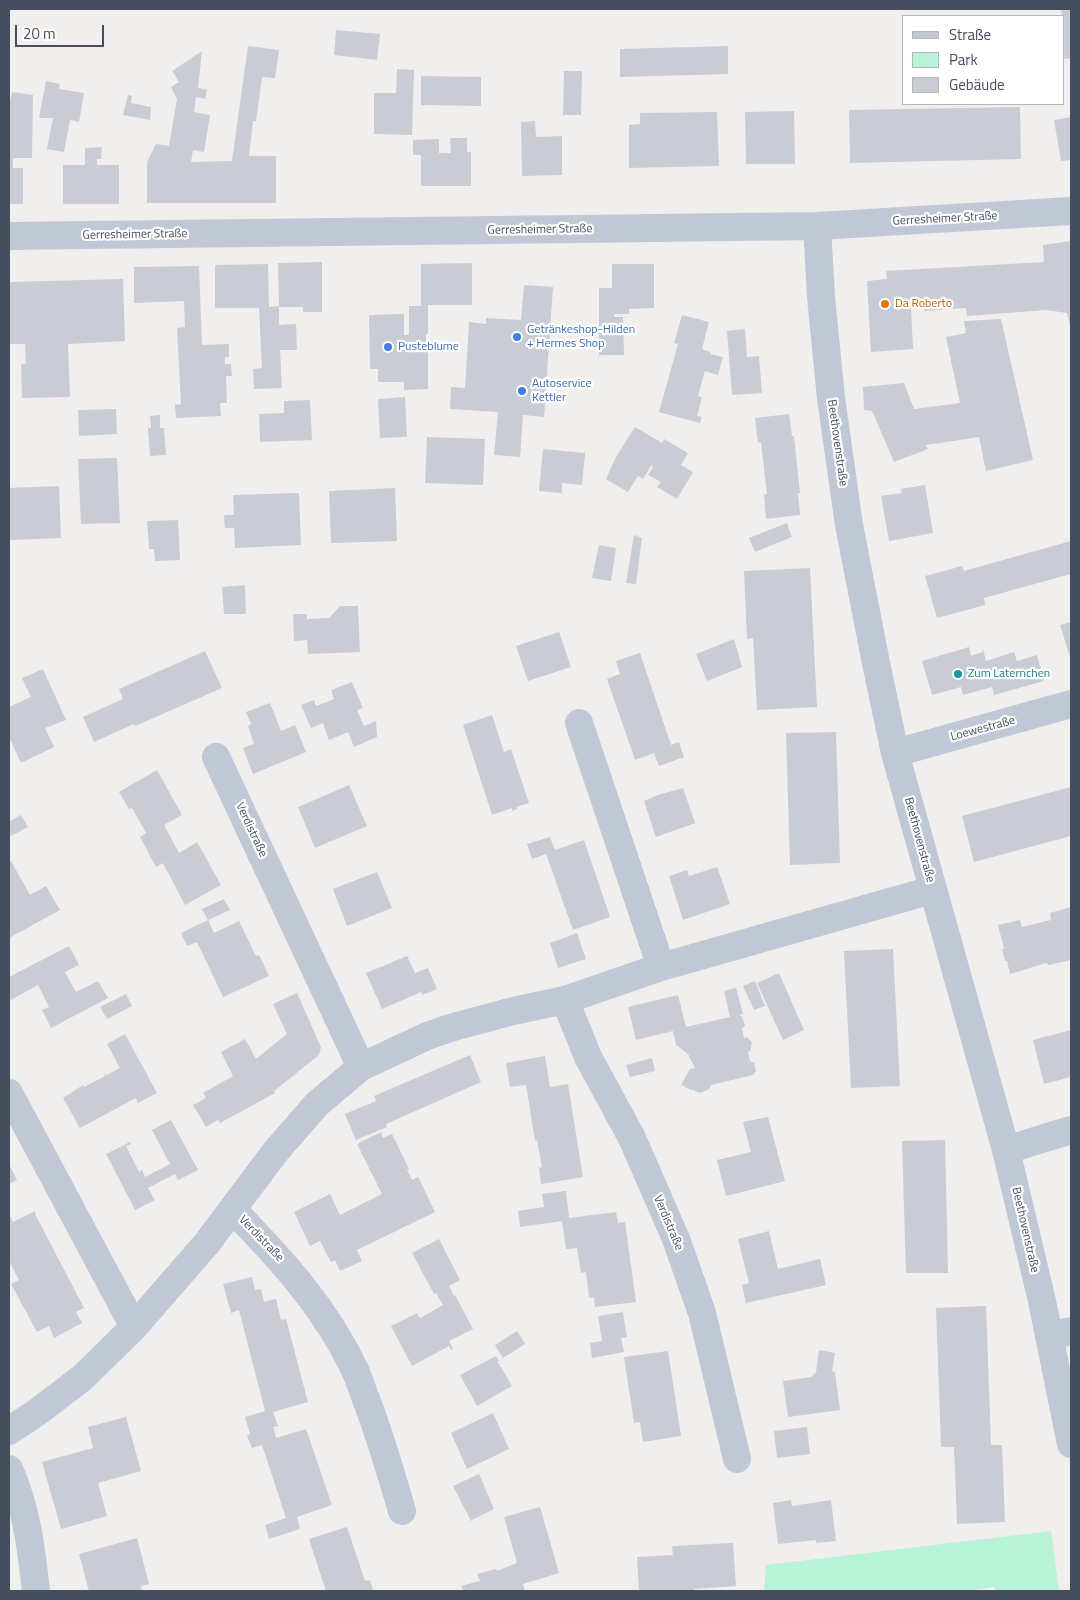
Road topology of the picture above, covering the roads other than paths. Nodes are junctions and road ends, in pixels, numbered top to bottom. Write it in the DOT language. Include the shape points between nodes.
graph roads {
  1 [pos="1071,211"];
  2 [pos="817,226"];
  3 [pos="9,236"];
  4 [pos="1071,704"];
  5 [pos="579,723"];
  6 [pos="895,753"];
  7 [pos="216,757"];
  8 [pos="932,890"];
  9 [pos="661,967"];
  10 [pos="565,1000"];
  11 [pos="361,1067"];
  12 [pos="9,1093"];
  13 [pos="1071,1130"];
  14 [pos="1006,1150"];
  15 [pos="233,1210"];
  16 [pos="134,1327"];
  17 [pos="1060,1334"];
  18 [pos="9,1431"];
  19 [pos="1071,1444"];
  20 [pos="737,1459"];
  21 [pos="9,1469"];
  22 [pos="402,1511"];
  23 [pos="36,1591"];
  1 -- 2 [label="street, Gerresheimer Straße"];
  2 -- 3 [label="street, Gerresheimer Straße"];
  2 -- 6 [label="street, Beethovenstraße" via="831,398 849,525"];
  4 -- 6 [label="street, Loewestraße"];
  5 -- 9 [label="street"];
  6 -- 8 [label="street, Beethovenstraße"];
  7 -- 11 [label="street, Verdistraße"];
  8 -- 9 [label="street, Verdistraße"];
  8 -- 14 [label="street, Beethovenstraße"];
  9 -- 10 [label="street, Verdistraße"];
  10 -- 11 [label="street, Verdistraße" via="512,1010 450,1028"];
  10 -- 20 [label="street, Verdistraße" via="588,1057 632,1138 676,1239 702,1313"];
  11 -- 15 [label="street, Verdistraße" via="311,1111 276,1151"];
  12 -- 16 [label="street"];
  13 -- 14 [label="street"];
  14 -- 17 [label="street, Beethovenstraße"];
  15 -- 16 [label="street, Verdistraße"];
  15 -- 22 [label="street, Verdistraße" via="304,1287 355,1370 379,1433"];
  16 -- 18 [label="street, Verdistraße" via="82,1378"];
  17 -- 19 [label="street, Beethovenstraße"];
  21 -- 23 [label="street" via="31,1541"];
}
